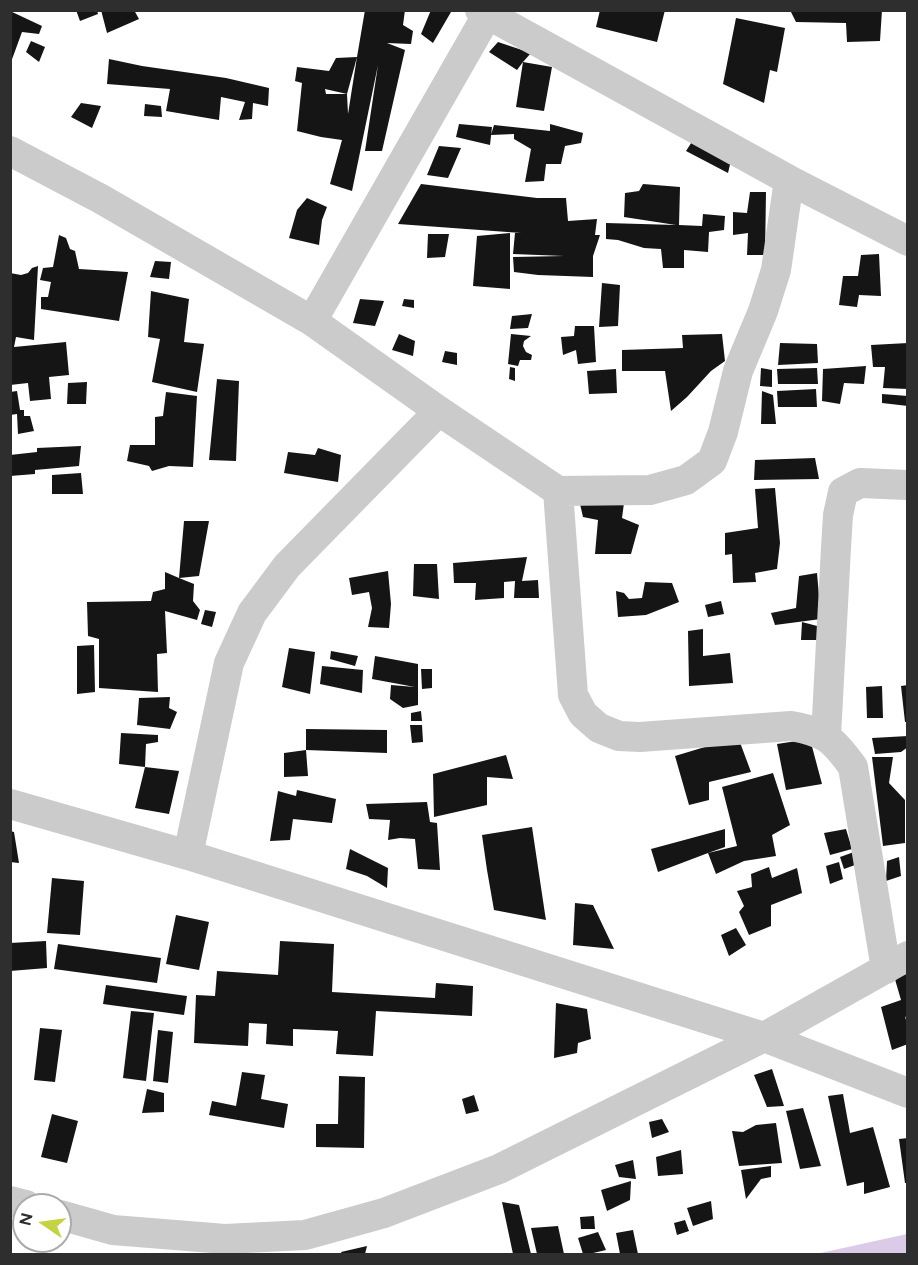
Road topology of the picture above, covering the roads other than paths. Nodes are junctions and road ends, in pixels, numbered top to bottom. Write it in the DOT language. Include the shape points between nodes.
graph roads {
  1 [pos="486,12"];
  2 [pos="10,151"];
  3 [pos="789,180"];
  4 [pos="908,241"];
  5 [pos="312,321"];
  6 [pos="439,411"];
  7 [pos="908,485"];
  8 [pos="558,490"];
  9 [pos="826,736"];
  10 [pos="10,804"];
  11 [pos="188,855"];
  12 [pos="897,962"];
  13 [pos="764,1037"];
  14 [pos="908,1093"];
  15 [pos="72,1218"];
  1 -- 3 [label="street"];
  1 -- 5 [label="street"];
  2 -- 5 [label="street"];
  3 -- 4 [label="street"];
  3 -- 8 [label="street" via="776,270 738,371 712,461 686,480 650,490"];
  5 -- 6 [label="street"];
  6 -- 8 [label="street"];
  6 -- 11 [label="street" via="287,566 252,613 229,663"];
  7 -- 9 [label="street" via="860,483 843,492 838,515"];
  8 -- 9 [label="street" via="573,695 583,714 599,728 619,736 791,726"];
  9 -- 12 [label="street" via="853,767"];
  10 -- 11 [label="street"];
  11 -- 13 [label="street"];
  12 -- 13 [label="street"];
  13 -- 14 [label="street"];
  13 -- 15 [label="street" via="499,1169 384,1213 305,1235 225,1239 113,1230"];
}
